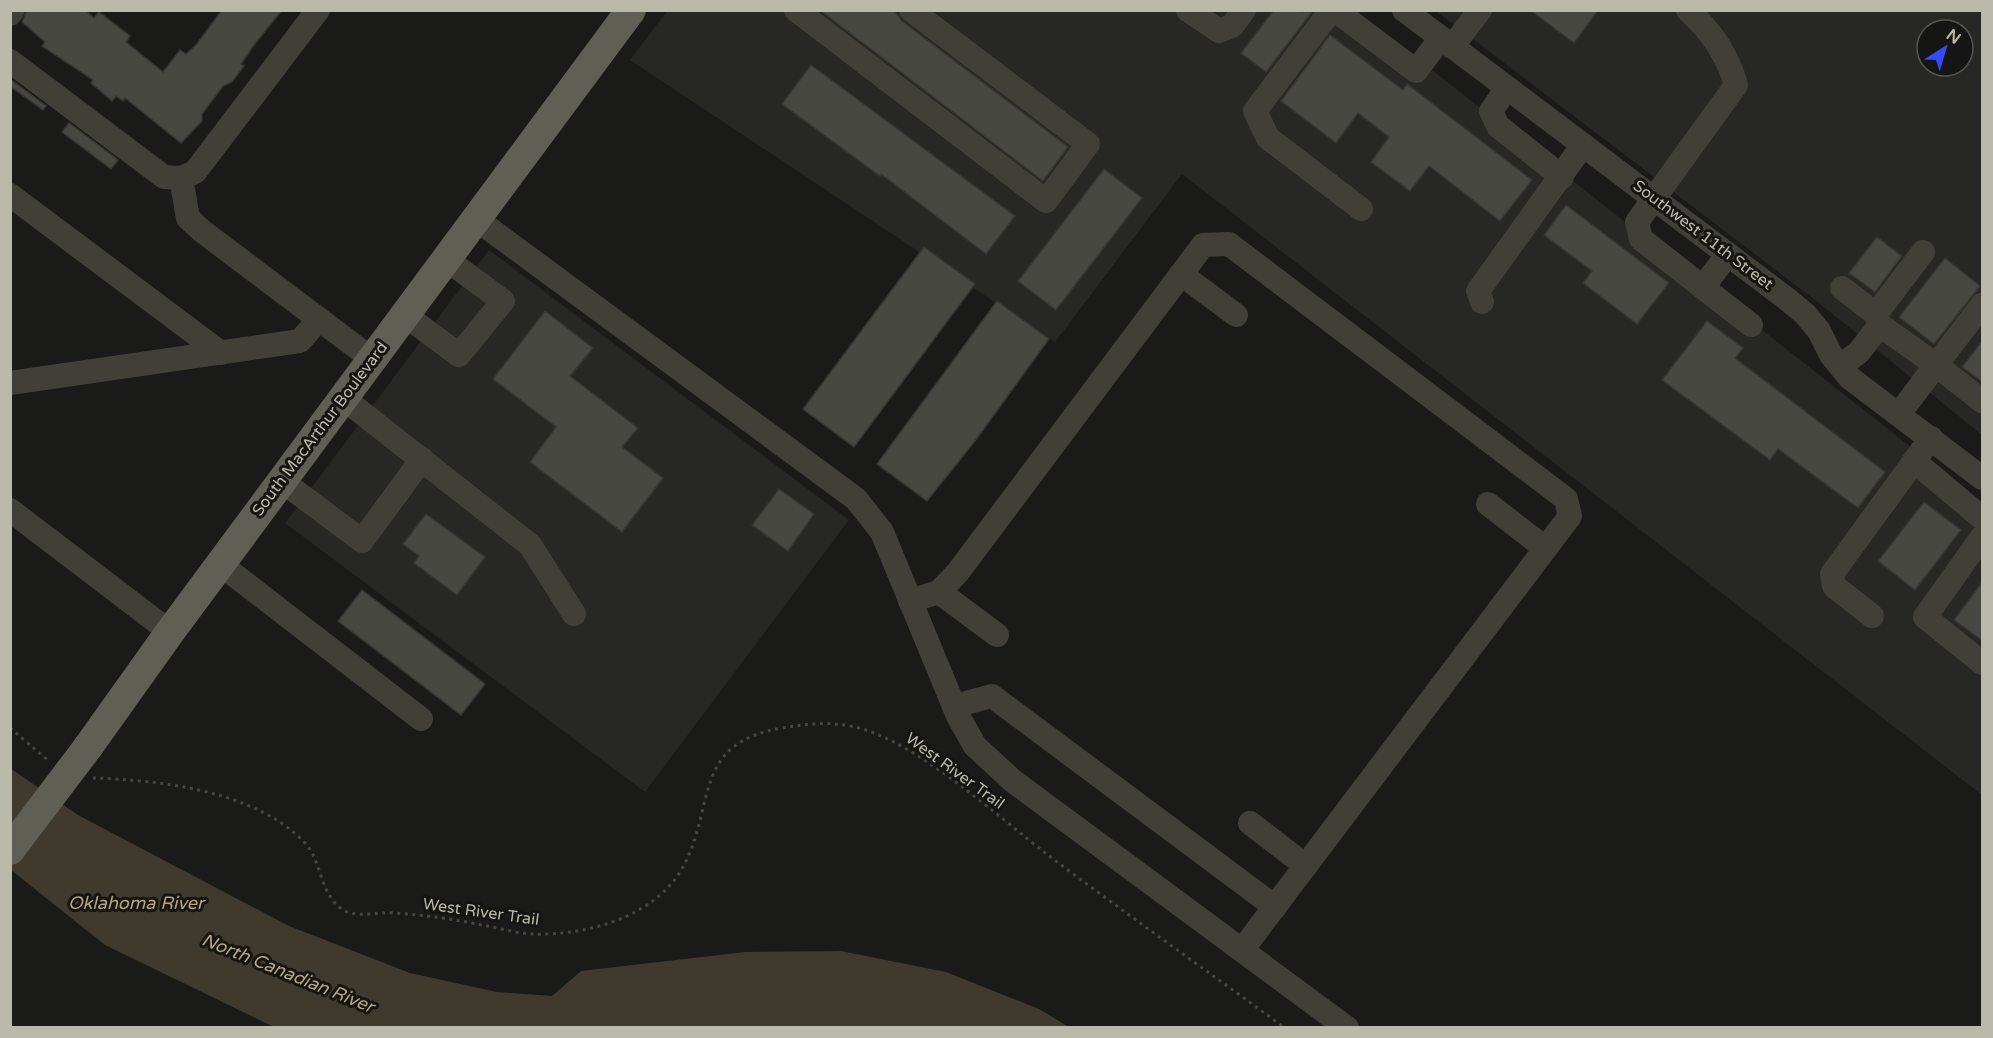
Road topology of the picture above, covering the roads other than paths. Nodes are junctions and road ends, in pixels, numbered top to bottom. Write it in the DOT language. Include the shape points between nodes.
graph roads {
  1 [pos="13,10"];
  2 [pos="318,10"];
  3 [pos="631,10"];
  4 [pos="796,10"];
  5 [pos="911,10"];
  6 [pos="1188,10"];
  7 [pos="1244,10"];
  8 [pos="1335,10"];
  9 [pos="1404,10"];
  10 [pos="1480,10"];
  11 [pos="1688,10"];
  12 [pos="10,14"];
  13 [pos="1447,43"];
  14 [pos="10,61"];
  15 [pos="1507,88"];
  16 [pos="1583,145"];
  17 [pos="188,175"];
  18 [pos="1562,177"];
  19 [pos="10,195"];
  20 [pos="1654,199"];
  21 [pos="1361,209"];
  22 [pos="476,219"];
  23 [pos="1923,252"];
  24 [pos="1728,254"];
  25 [pos="446,259"];
  26 [pos="1181,274"];
  27 [pos="1703,287"];
  28 [pos="1842,288"];
  29 [pos="1482,302"];
  30 [pos="1983,305"];
  31 [pos="405,315"];
  32 [pos="1236,315"];
  33 [pos="319,319"];
  34 [pos="1878,320"];
  35 [pos="1751,324"];
  36 [pos="221,353"];
  37 [pos="372,359"];
  38 [pos="1936,365"];
  39 [pos="1840,366"];
  40 [pos="16,378"];
  41 [pos="343,398"];
  42 [pos="1983,401"];
  43 [pos="1899,414"];
  44 [pos="1931,438"];
  45 [pos="422,459"];
  46 [pos="1914,461"];
  47 [pos="1981,474"];
  48 [pos="282,481"];
  49 [pos="1488,504"];
  50 [pos="10,510"];
  51 [pos="1983,518"];
  52 [pos="1983,537"];
  53 [pos="1545,548"];
  54 [pos="220,564"];
  55 [pos="939,591"];
  56 [pos="910,601"];
  57 [pos="574,614"];
  58 [pos="1872,615"];
  59 [pos="170,632"];
  60 [pos="997,635"];
  61 [pos="1983,663"];
  62 [pos="954,706"];
  63 [pos="421,719"];
  64 [pos="1250,823"];
  65 [pos="10,849"];
  66 [pos="1306,866"];
  67 [pos="1275,907"];
  68 [pos="1242,950"];
  69 [pos="1347,1028"];
  1 -- 12 [label="street"];
  2 -- 17 [label="street"];
  3 -- 22 [label="main road, South MacArthur Boulevard"];
  4 -- 5 [label="street" via="1046,201 1088,144"];
  6 -- 7 [label="street" via="1219,31 1232,26"];
  8 -- 13 [label="street" via="1416,71"];
  8 -- 21 [label="street" via="1255,111 1268,138"];
  9 -- 13 [label="street, Southwest 11th Street"];
  10 -- 13 [label="street"];
  11 -- 20 [label="street" via="1705,25 1720,48 1736,85"];
  13 -- 15 [label="street, Southwest 11th Street"];
  14 -- 17 [label="street" via="164,177"];
  15 -- 16 [label="street, Southwest 11th Street"];
  15 -- 18 [label="street" via="1491,111 1497,126"];
  16 -- 18 [label="street"];
  16 -- 20 [label="street, Southwest 11th Street"];
  17 -- 33 [label="street" via="202,231"];
  18 -- 29 [label="street" via="1478,291"];
  19 -- 36 [label="street"];
  20 -- 24 [label="street, Southwest 11th Street"];
  20 -- 27 [label="street" via="1636,222 1641,239"];
  22 -- 25 [label="main road, South MacArthur Boulevard"];
  22 -- 56 [label="street" via="856,499 882,532"];
  23 -- 34 [label="street"];
  24 -- 27 [label="street"];
  24 -- 39 [label="street, Southwest 11th Street" via="1805,314"];
  25 -- 31 [label="main road, South MacArthur Boulevard"];
  25 -- 31 [label="street" via="503,301 459,355"];
  26 -- 32 [label="street"];
  26 -- 53 [label="street" via="1203,245 1229,244 1248,258 1566,499 1569,516"];
  26 -- 55 [label="street"];
  27 -- 35 [label="street"];
  28 -- 34 [label="street"];
  30 -- 38 [label="street"];
  31 -- 37 [label="main road, South MacArthur Boulevard"];
  33 -- 36 [label="street" via="300,341"];
  33 -- 37 [label="street"];
  34 -- 38 [label="street"];
  34 -- 39 [label="street" via="1859,352"];
  36 -- 40 [label="street"];
  37 -- 41 [label="main road, South MacArthur Boulevard"];
  38 -- 42 [label="street"];
  38 -- 43 [label="street"];
  39 -- 43 [label="street, Southwest 11th Street"];
  41 -- 45 [label="street"];
  41 -- 48 [label="main road, South MacArthur Boulevard"];
  43 -- 44 [label="street, Southwest 11th Street"];
  44 -- 46 [label="street"];
  44 -- 47 [label="street, Southwest 11th Street"];
  45 -- 48 [label="street" via="362,541"];
  45 -- 57 [label="street" via="530,545"];
  46 -- 51 [label="street"];
  46 -- 58 [label="street" via="1832,574 1834,586"];
  48 -- 54 [label="main road, South MacArthur Boulevard"];
  49 -- 53 [label="street"];
  50 -- 59 [label="street"];
  52 -- 61 [label="street" via="1925,617"];
  53 -- 66 [label="street"];
  54 -- 59 [label="main road, South MacArthur Boulevard"];
  54 -- 63 [label="street"];
  55 -- 56 [label="street"];
  55 -- 60 [label="street"];
  56 -- 62 [label="street"];
  59 -- 65 [label="main road, South MacArthur Boulevard, bridge"];
  62 -- 67 [label="street" via="992,696"];
  62 -- 68 [label="street" via="975,746 1013,781"];
  64 -- 66 [label="street"];
  66 -- 67 [label="street"];
  67 -- 68 [label="street"];
  68 -- 69 [label="street"];
}
